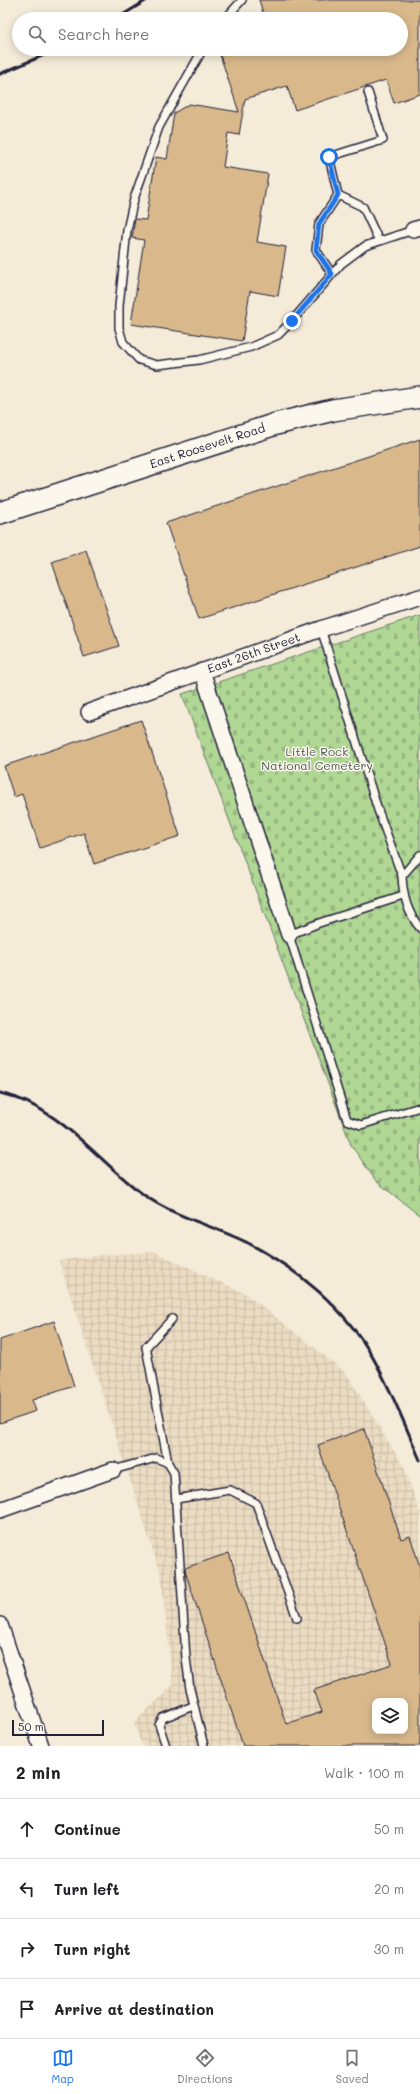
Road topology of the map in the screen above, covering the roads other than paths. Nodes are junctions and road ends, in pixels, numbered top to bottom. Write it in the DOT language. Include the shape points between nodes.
graph roads {
  1 [pos="242,0"];
  2 [pos="231,12"];
  3 [pos="199,56"];
  4 [pos="368,92"];
  5 [pos="338,195"];
  6 [pos="417,229"];
  7 [pos="379,241"];
  8 [pos="332,274"];
  9 [pos="420,397"];
  10 [pos="0,513"];
  11 [pos="420,597"];
  12 [pos="322,629"];
  13 [pos="202,671"];
  14 [pos="89,712"];
  15 [pos="420,855"];
  16 [pos="402,876"];
  17 [pos="403,896"];
  18 [pos="420,928"];
  19 [pos="290,935"];
  20 [pos="420,1107"];
  21 [pos="172,1319"];
  22 [pos="168,1463"];
  23 [pos="113,1470"];
  24 [pos="176,1499"];
  25 [pos="0,1510"];
  26 [pos="297,1618"];
  27 [pos="0,1625"];
  28 [pos="193,1706"];
  29 [pos="41,1746"];
  30 [pos="166,1746"];
  31 [pos="204,1746"];
  1 -- 2 [label="lane"];
  3 -- 8 [label="lane" via="159,127 134,199 126,230 119,306 119,328 123,342 139,360 157,365 199,360 251,347 278,335"];
  4 -- 5 [label="lane" via="384,140 329,157"];
  5 -- 7 [label="lane" via="363,207"];
  5 -- 8 [label="lane" via="319,224 316,250"];
  6 -- 7 [label="lane"];
  7 -- 8 [label="lane" via="365,246"];
  9 -- 10 [label="main road, East Roosevelt Road" via="333,410 276,424"];
  11 -- 12 [label="street, East 26th Street"];
  12 -- 13 [label="street, East 26th Street"];
  12 -- 16 [label="lane" via="378,810"];
  13 -- 14 [label="street, East 26th Street"];
  13 -- 19 [label="street"];
  15 -- 16 [label="lane"];
  16 -- 17 [label="lane"];
  17 -- 18 [label="lane" via="412,918"];
  17 -- 19 [label="lane"];
  19 -- 20 [label="lane" via="347,1120 361,1125"];
  21 -- 22 [label="lane" via="146,1347"];
  22 -- 23 [label="lane" via="156,1458"];
  22 -- 24 [label="lane" via="174,1473"];
  23 -- 25 [label="street"];
  24 -- 26 [label="lane" via="230,1490 256,1503"];
  24 -- 28 [label="lane" via="186,1658"];
  27 -- 29 [label="street"];
  28 -- 30 [label="lane" via="163,1718 159,1725"];
  28 -- 31 [label="lane"];
}
